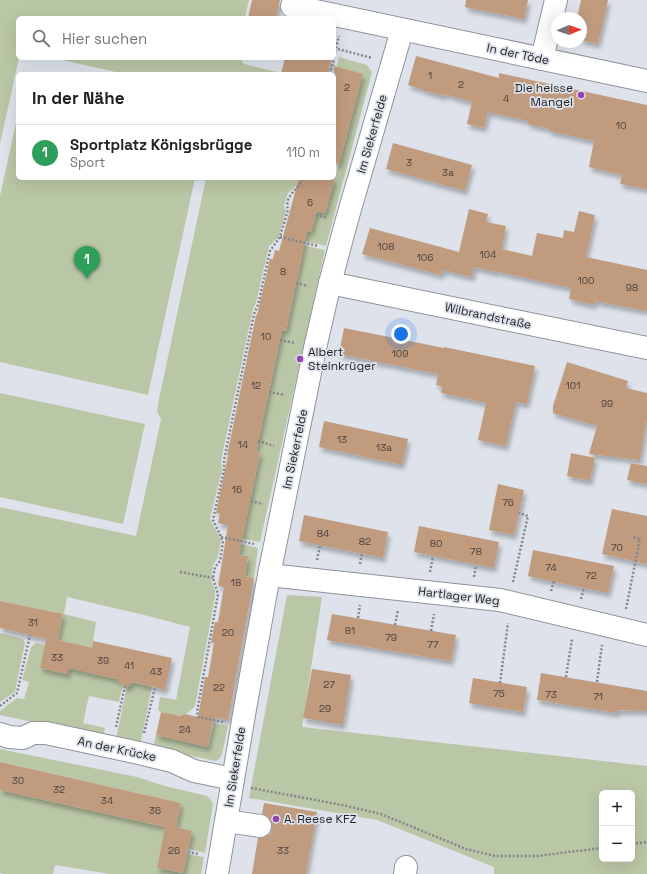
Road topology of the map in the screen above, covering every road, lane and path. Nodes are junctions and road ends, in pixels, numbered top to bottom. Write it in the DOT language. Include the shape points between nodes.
graph roads {
  1 [pos="294,0"];
  2 [pos="556,0"];
  3 [pos="395,28"];
  4 [pos="336,49"];
  5 [pos="542,59"];
  6 [pos="334,60"];
  7 [pos="392,63"];
  8 [pos="330,72"];
  9 [pos="647,81"];
  10 [pos="302,180"];
  11 [pos="280,237"];
  12 [pos="338,251"];
  13 [pos="330,283"];
  14 [pos="647,348"];
  15 [pos="519,514"];
  16 [pos="221,537"];
  17 [pos="633,537"];
  18 [pos="274,549"];
  19 [pos="180,572"];
  20 [pos="269,575"];
  21 [pos="213,578"];
  22 [pos="510,603"];
  23 [pos="576,618"];
  24 [pos="613,627"];
  25 [pos="30,635"];
  26 [pos="647,635"];
  27 [pos="566,677"];
  28 [pos="597,682"];
  29 [pos="500,683"];
  30 [pos="125,686"];
  31 [pos="155,687"];
  32 [pos="0,706"];
  33 [pos="242,726"];
  34 [pos="0,734"];
  35 [pos="111,747"];
  36 [pos="140,753"];
  37 [pos="233,782"];
  38 [pos="226,821"];
  39 [pos="260,826"];
  40 [pos="647,842"];
  41 [pos="635,844"];
  42 [pos="599,848"];
  43 [pos="217,874"];
  1 -- 3 [label="street, In der Töde" via="292,6"];
  2 -- 5 [label="street"];
  3 -- 5 [label="street, In der Töde"];
  3 -- 7 [label="street, Im Siekerfelde"];
  4 -- 7 [label="path"];
  5 -- 9 [label="street, In der Töde"];
  6 -- 8 [label="path"];
  7 -- 12 [label="street, Im Siekerfelde"];
  10 -- 11 [label="path" via="289,196 288,210"];
  11 -- 12 [label="path"];
  11 -- 16 [label="path" via="270,250 224,460 213,520"];
  12 -- 13 [label="street, Im Siekerfelde"];
  13 -- 14 [label="street, Wilbrandstraße"];
  13 -- 18 [label="street, Im Siekerfelde"];
  15 -- 22 [label="path" via="528,516"];
  16 -- 18 [label="path"];
  16 -- 21 [label="path" via="223,541 220,561 215,567"];
  17 -- 24 [label="path" via="640,539"];
  18 -- 20 [label="street, Im Siekerfelde"];
  19 -- 21 [label="path"];
  20 -- 22 [label="street, Hartlager Weg"];
  20 -- 33 [label="street, Im Siekerfelde"];
  21 -- 33 [label="path" via="218,594 197,712 198,717"];
  22 -- 23 [label="street, Hartlager Weg"];
  22 -- 29 [label="path"];
  23 -- 24 [label="street, Hartlager Weg"];
  23 -- 27 [label="path"];
  24 -- 26 [label="street, Hartlager Weg"];
  24 -- 28 [label="path"];
  25 -- 32 [label="path" via="17,693"];
  30 -- 35 [label="path"];
  31 -- 36 [label="path"];
  33 -- 37 [label="street, Im Siekerfelde"];
  34 -- 35 [label="street, An der Krücke" via="23,738 32,733 46,734"];
  35 -- 36 [label="street, An der Krücke"];
  36 -- 37 [label="street, An der Krücke" via="172,761 194,772"];
  37 -- 38 [label="street, Im Siekerfelde"];
  37 -- 42 [label="path" via="381,814 466,849 495,856 536,856"];
  38 -- 39 [label="street"];
  38 -- 43 [label="street, Im Siekerfelde"];
  40 -- 41 [label="path"];
}
